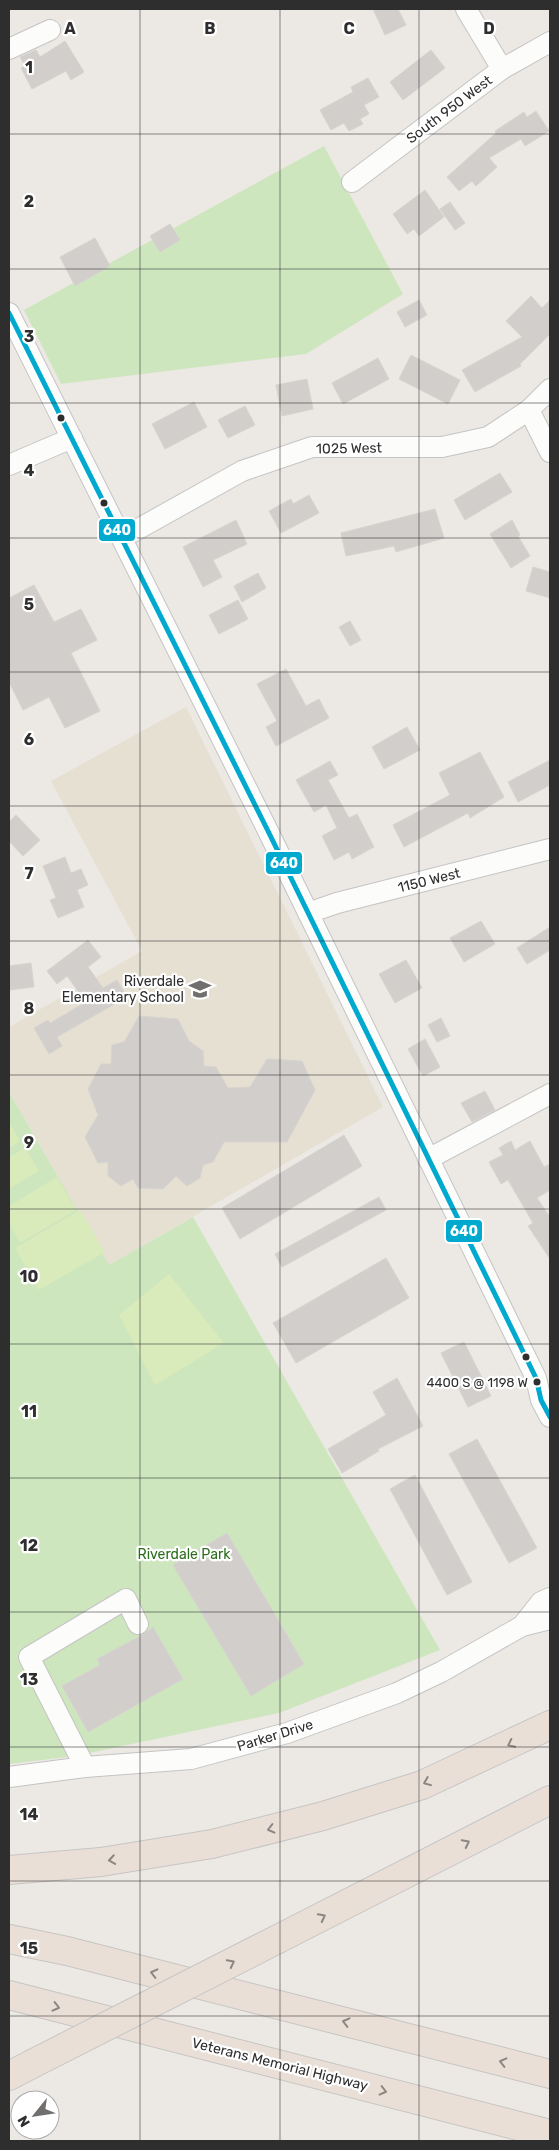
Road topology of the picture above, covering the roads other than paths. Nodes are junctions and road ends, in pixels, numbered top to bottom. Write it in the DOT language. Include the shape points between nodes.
graph roads {
  1 [pos="466,9"];
  2 [pos="50,30"];
  3 [pos="550,42"];
  4 [pos="9,48"];
  5 [pos="502,69"];
  6 [pos="352,182"];
  7 [pos="9,313"];
  8 [pos="550,389"];
  9 [pos="529,410"];
  10 [pos="72,438"];
  11 [pos="550,452"];
  12 [pos="9,466"];
  13 [pos="122,538"];
  14 [pos="550,849"];
  15 [pos="308,913"];
  16 [pos="550,1094"];
  17 [pos="428,1159"];
  18 [pos="550,1417"];
  19 [pos="550,1598"];
  20 [pos="550,1619"];
  21 [pos="138,1624"];
  22 [pos="522,1626"];
  23 [pos="550,1725"];
  24 [pos="85,1767"];
  25 [pos="9,1776"];
  26 [pos="550,1800"];
  27 [pos="9,1870"];
  28 [pos="9,1939"];
  29 [pos="9,1995"];
  30 [pos="20,2070"];
  31 [pos="550,2074"];
  32 [pos="550,2134"];
  1 -- 5 [label="street"];
  2 -- 4 [label="street"];
  3 -- 5 [label="street, South 950 West"];
  5 -- 6 [label="street, South 950 West"];
  7 -- 10 [label="street"];
  8 -- 9 [label="street, 1025 West"];
  9 -- 11 [label="street"];
  9 -- 13 [label="street, 1025 West" via="488,437 442,447 312,447 242,472"];
  10 -- 12 [label="street"];
  10 -- 13 [label="street"];
  13 -- 15 [label="street"];
  14 -- 15 [label="street, 1150 West"];
  15 -- 17 [label="street"];
  16 -- 17 [label="street"];
  17 -- 18 [label="street" via="536,1378 541,1400"];
  19 -- 22 [label="street, Parker Drive" via="541,1602"];
  20 -- 22 [label="street, Parker Drive"];
  21 -- 24 [label="street" via="126,1599 29,1657"];
  22 -- 24 [label="street, Parker Drive" via="419,1683 287,1732 191,1759"];
  23 -- 27 [label="highway, one-way" via="422,1785 323,1816 212,1844 101,1862"];
  24 -- 25 [label="street, Parker Drive"];
  30 -- 26 [label="highway, one-way, bridge"];
  31 -- 28 [label="highway, one-way"];
  29 -- 32 [label="highway, Veterans Memorial Highway, one-way"];
}
